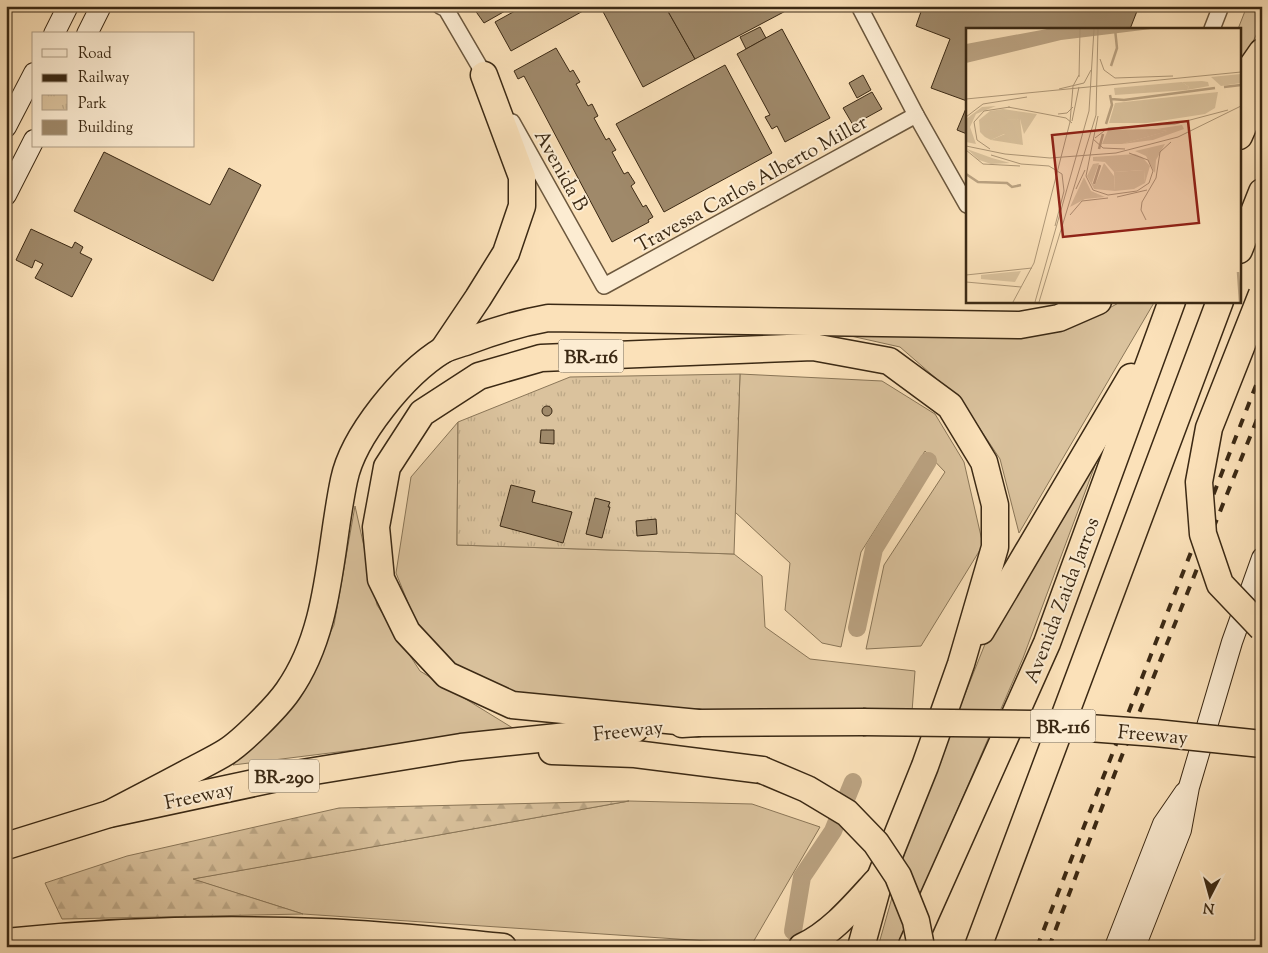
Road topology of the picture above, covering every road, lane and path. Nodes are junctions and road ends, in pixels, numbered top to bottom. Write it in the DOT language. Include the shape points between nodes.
graph roads {
  1 [pos="68,6"];
  2 [pos="101,6"];
  3 [pos="440,6"];
  4 [pos="859,6"];
  5 [pos="1221,6"];
  6 [pos="1212,28"];
  7 [pos="55,32"];
  8 [pos="88,32"];
  9 [pos="1262,52"];
  10 [pos="484,75"];
  11 [pos="32,77"];
  12 [pos="1262,84"];
  13 [pos="1240,88"];
  14 [pos="916,115"];
  15 [pos="6,127"];
  16 [pos="1240,134"];
  17 [pos="32,144"];
  18 [pos="1262,192"];
  19 [pos="6,195"];
  20 [pos="966,203"];
  21 [pos="1240,247"];
  22 [pos="604,286"];
  23 [pos="1262,294"];
  24 [pos="1096,302"];
  25 [pos="1220,302"];
  26 [pos="1168,312"];
  27 [pos="443,350"];
  28 [pos="1262,558"];
  29 [pos="1262,628"];
  30 [pos="961,664"];
  31 [pos="698,723"];
  32 [pos="1262,744"];
  33 [pos="462,746"];
  34 [pos="1189,787"];
  35 [pos="109,814"];
  36 [pos="6,846"];
  37 [pos="880,878"];
  38 [pos="6,942"];
  39 [pos="503,947"];
  40 [pos="802,947"];
  41 [pos="861,947"];
  42 [pos="912,947"];
  43 [pos="921,947"];
  44 [pos="978,947"];
  45 [pos="1116,947"];
  46 [pos="1135,947"];
  1 -- 7 [label="main road"];
  2 -- 8 [label="main road"];
  3 -- 10 [label="street, Avenida B" via="446,9"];
  4 -- 14 [label="street"];
  5 -- 6 [label="street"];
  9 -- 13 [label="highway"];
  10 -- 22 [label="street, Avenida B"];
  10 -- 27 [label="highway" via="522,177 522,206 506,253"];
  11 -- 15 [label="main road"];
  12 -- 16 [label="highway"];
  14 -- 20 [label="street"];
  14 -- 22 [label="street, Travessa Carlos Alberto Miller"];
  17 -- 19 [label="main road"];
  18 -- 21 [label="highway"];
  23 -- 29 [label="highway, bridge" via="1209,428 1199,482 1203,534 1220,584"];
  24 -- 27 [label="highway" via="1059,318 1020,325 548,318 520,323"];
  25 -- 44 [label="highway"];
  26 -- 30 [label="highway"];
  26 -- 42 [label="highway, Avenida Zaida Jarros" via="1047,643"];
  27 -- 35 [label="highway" via="386,402 354,452 344,478 321,620 288,691 227,751"];
  28 -- 34 [label="main road" via="1232,642"];
  30 -- 31 [label="highway, BR-116" via="995,546 995,505 990,480 984,462 950,406 888,361 813,347 540,358 478,376 422,413 387,467 376,527 381,579 407,632 447,676 512,705"];
  30 -- 37 [label="highway, BR-116"];
  31 -- 32 [label="highway, Freeway / BR-116, bridge" via="1035,724"];
  31 -- 33 [label="highway, Freeway / BR-290"];
  33 -- 35 [label="highway, Freeway / BR-290" via="296,774"];
  33 -- 43 [label="highway, bridge" via="635,754 762,770 807,788 848,813 876,843 898,876 916,921"];
  34 -- 45 [label="main road" via="1162,824"];
  34 -- 46 [label="main road" via="1181,830"];
  35 -- 36 [label="highway, Freeway / BR-290"];
  37 -- 40 [label="highway" via="851,910"];
  37 -- 41 [label="highway, BR-116"];
  38 -- 39 [label="highway" via="124,933 253,930 390,936"];
}
